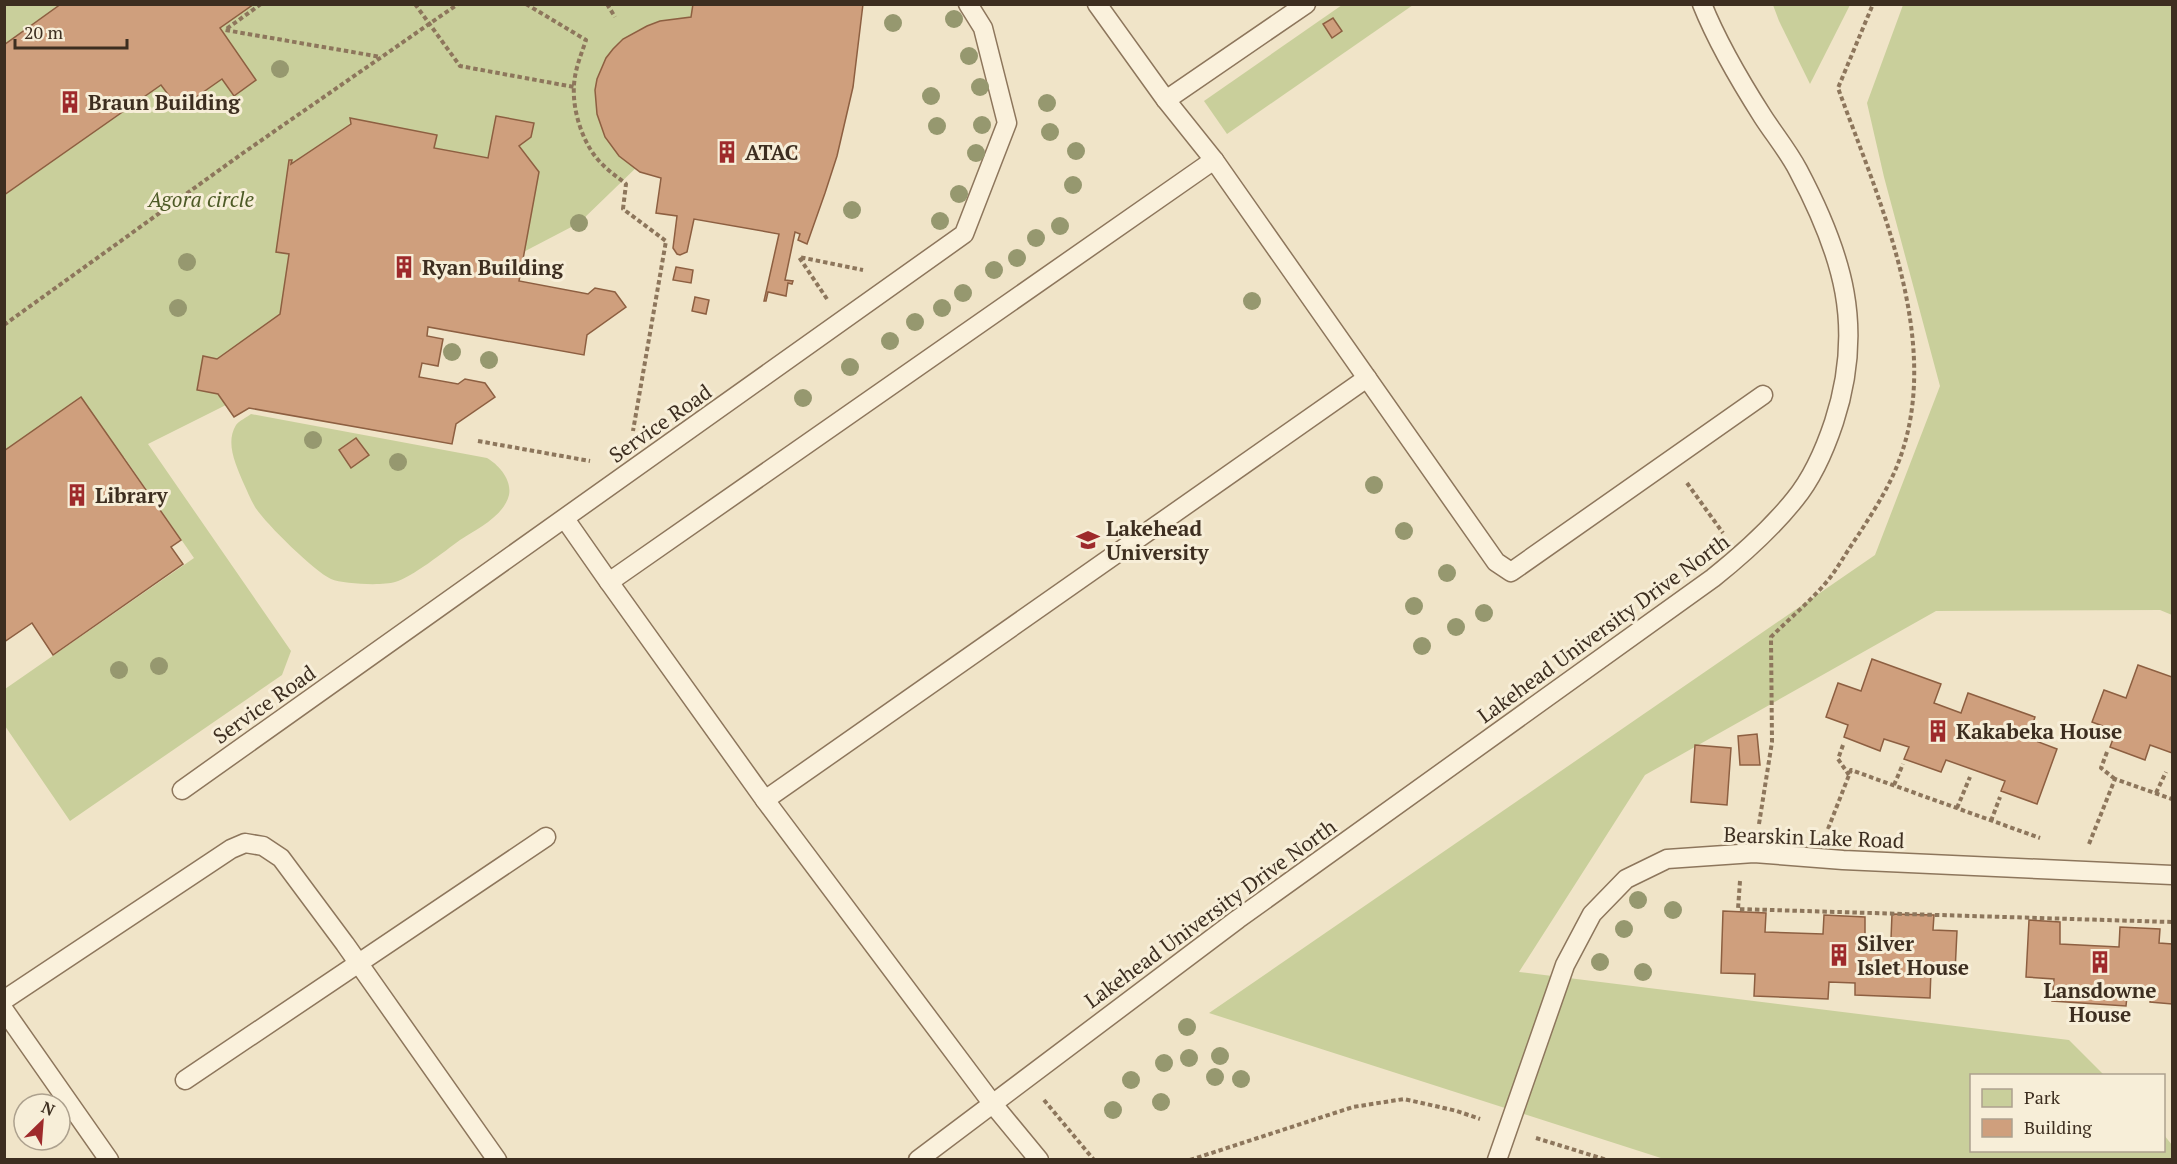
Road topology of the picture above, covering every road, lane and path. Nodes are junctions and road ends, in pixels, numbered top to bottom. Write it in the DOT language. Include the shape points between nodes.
graph roads {
  1 [pos="261,4"];
  2 [pos="415,4"];
  3 [pos="458,4"];
  4 [pos="526,4"];
  5 [pos="607,4"];
  6 [pos="968,4"];
  7 [pos="1097,4"];
  8 [pos="1306,4"];
  9 [pos="1702,4"];
  10 [pos="615,17"];
  11 [pos="429,24"];
  12 [pos="382,57"];
  13 [pos="574,87"];
  14 [pos="1166,100"];
  15 [pos="1214,160"];
  16 [pos="903,278"];
  17 [pos="842,322"];
  18 [pos="4,325"];
  19 [pos="1367,378"];
  20 [pos="1763,395"];
  21 [pos="633,431"];
  22 [pos="478,441"];
  23 [pos="1670,460"];
  24 [pos="590,461"];
  25 [pos="565,519"];
  26 [pos="1740,557"];
  27 [pos="609,582"];
  28 [pos="1843,745"];
  29 [pos="2106,752"];
  30 [pos="1903,764"];
  31 [pos="2166,772"];
  32 [pos="1849,775"];
  33 [pos="1970,777"];
  34 [pos="2115,779"];
  35 [pos="1894,785"];
  36 [pos="182,790"];
  37 [pos="2156,793"];
  38 [pos="2000,797"];
  39 [pos="2172,799"];
  40 [pos="765,800"];
  41 [pos="1957,808"];
  42 [pos="1991,820"];
  43 [pos="546,837"];
  44 [pos="2047,841"];
  45 [pos="2087,848"];
  46 [pos="1743,854"];
  47 [pos="1818,858"];
  48 [pos="2172,875"];
  49 [pos="2172,922"];
  50 [pos="358,964"];
  51 [pos="4,1000"];
  52 [pos="4,1010"];
  53 [pos="1025,1078"];
  54 [pos="185,1080"];
  55 [pos="992,1103"];
  56 [pos="1507,1129"];
  57 [pos="109,1160"];
  58 [pos="497,1160"];
  59 [pos="918,1160"];
  60 [pos="1039,1160"];
  61 [pos="1094,1160"];
  62 [pos="1190,1160"];
  63 [pos="1497,1160"];
  64 [pos="1607,1160"];
  1 -- 12 [label="path" via="225,30"];
  2 -- 11 [label="path"];
  3 -- 11 [label="path"];
  4 -- 13 [label="path" via="586,40"];
  5 -- 10 [label="path"];
  6 -- 16 [label="lane, Service Road" via="983,28 1007,123 964,234"];
  7 -- 14 [label="lane"];
  8 -- 14 [label="lane"];
  9 -- 26 [label="lane, Lakehead University Drive North" via="1827,228 1849,317 1846,379 1828,440 1796,498"];
  11 -- 12 [label="path"];
  11 -- 13 [label="path" via="460,66"];
  12 -- 18 [label="path"];
  13 -- 21 [label="path" via="584,138 602,165 626,184 623,210 666,241"];
  14 -- 15 [label="lane"];
  15 -- 19 [label="lane"];
  15 -- 27 [label="lane"];
  16 -- 17 [label="lane, Service Road"];
  16 -- 17 [label="path" via="799,257"];
  17 -- 25 [label="lane, Service Road"];
  19 -- 23 [label="lane" via="1496,562 1511,572"];
  19 -- 40 [label="lane"];
  20 -- 23 [label="lane"];
  22 -- 24 [label="path"];
  23 -- 26 [label="path"];
  25 -- 27 [label="lane"];
  25 -- 36 [label="lane, Service Road"];
  26 -- 53 [label="lane, Lakehead University Drive North" via="1238,919"];
  27 -- 40 [label="lane"];
  28 -- 32 [label="path" via="1839,759"];
  29 -- 34 [label="path" via="2101,768"];
  30 -- 35 [label="path"];
  31 -- 37 [label="path"];
  32 -- 35 [label="path" via="1851,770"];
  32 -- 47 [label="path"];
  33 -- 41 [label="path"];
  34 -- 37 [label="path"];
  34 -- 45 [label="path"];
  35 -- 41 [label="path"];
  37 -- 39 [label="path"];
  38 -- 42 [label="path"];
  40 -- 55 [label="lane"];
  41 -- 42 [label="path"];
  42 -- 44 [label="path"];
  43 -- 50 [label="lane"];
  46 -- 47 [label="lane, Bearskin Lake Road"];
  46 -- 49 [label="path" via="1738,909"];
  46 -- 56 [label="lane, Bearskin Lake Road" via="1667,860 1626,879 1592,914 1565,965"];
  47 -- 48 [label="lane, Bearskin Lake Road"];
  50 -- 51 [label="lane" via="281,858 263,846 245,843"];
  50 -- 54 [label="lane"];
  50 -- 58 [label="lane"];
  52 -- 57 [label="lane"];
  53 -- 55 [label="lane, Lakehead University Drive North"];
  53 -- 61 [label="path"];
  55 -- 59 [label="lane, Lakehead University Drive North"];
  55 -- 60 [label="lane"];
  56 -- 62 [label="path" via="1457,1111 1404,1100 1353,1107"];
  56 -- 63 [label="lane, Bearskin Lake Road"];
  56 -- 64 [label="path"];
}
